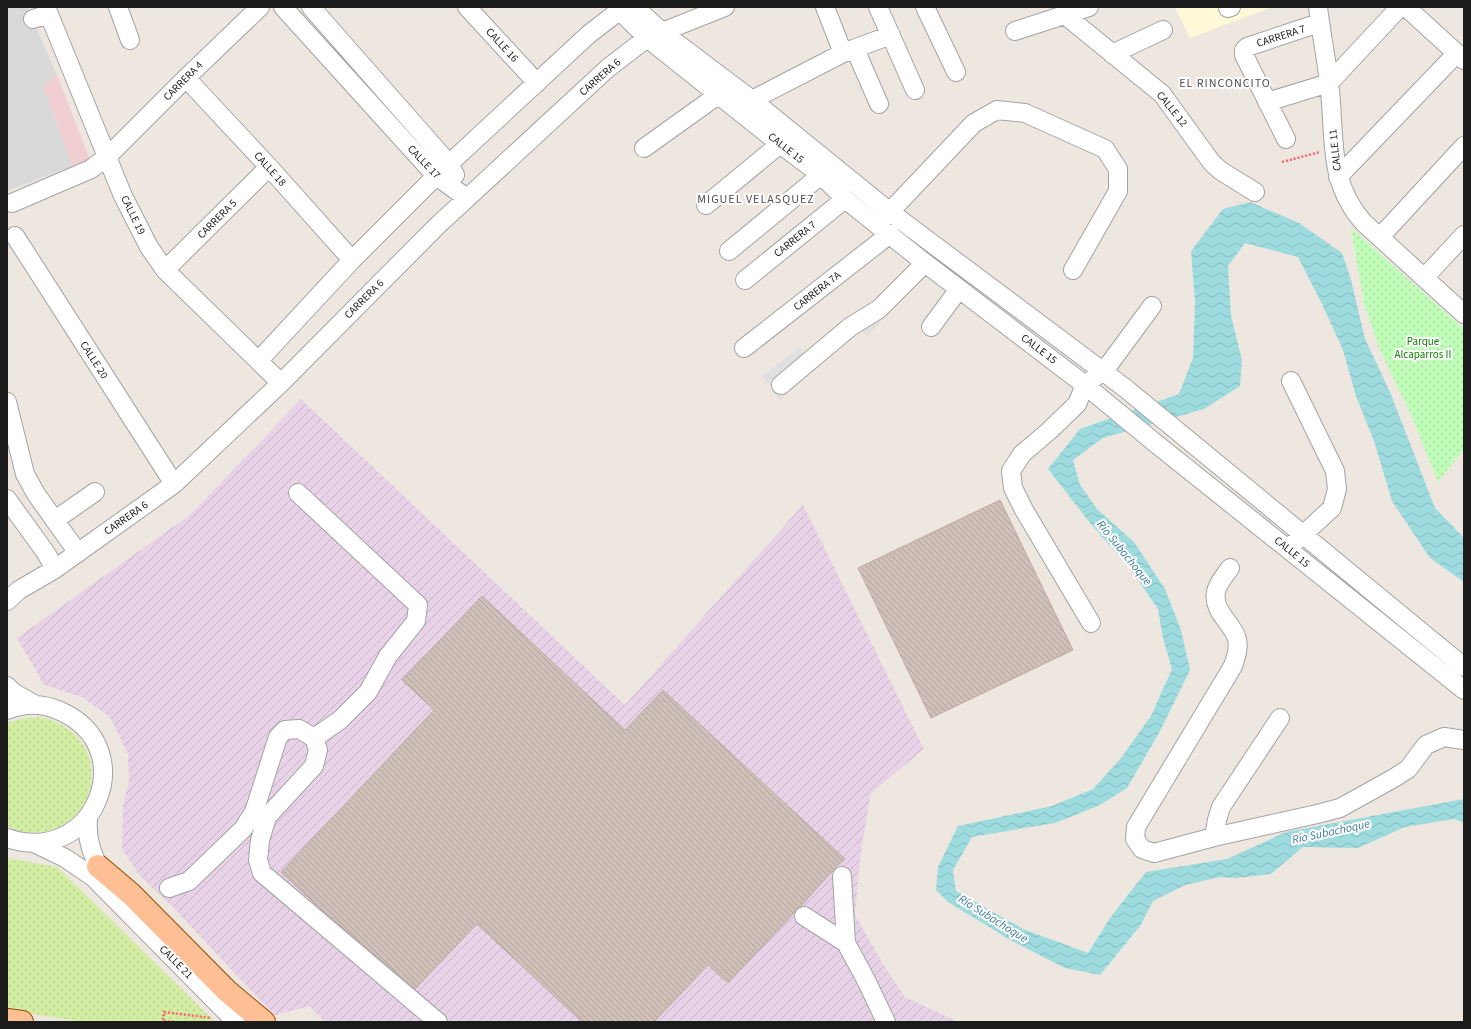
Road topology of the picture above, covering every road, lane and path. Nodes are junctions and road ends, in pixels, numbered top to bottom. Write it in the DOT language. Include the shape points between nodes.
graph roads {
  1 [pos="118,7"];
  2 [pos="260,7"];
  3 [pos="283,7"];
  4 [pos="311,7"];
  5 [pos="467,7"];
  6 [pos="725,7"];
  7 [pos="825,7"];
  8 [pos="878,7"];
  9 [pos="926,7"];
  10 [pos="1090,7"];
  11 [pos="1400,7"];
  12 [pos="1406,7"];
  13 [pos="624,8"];
  14 [pos="42,14"];
  15 [pos="1065,15"];
  16 [pos="1319,15"];
  17 [pos="1163,30"];
  18 [pos="1015,31"];
  19 [pos="654,35"];
  20 [pos="891,35"];
  21 [pos="130,40"];
  22 [pos="1106,49"];
  23 [pos="849,51"];
  24 [pos="1460,57"];
  25 [pos="956,72"];
  26 [pos="186,78"];
  27 [pos="537,83"];
  28 [pos="1329,83"];
  29 [pos="915,90"];
  30 [pos="718,95"];
  31 [pos="752,100"];
  32 [pos="1267,102"];
  33 [pos="879,104"];
  34 [pos="1286,138"];
  35 [pos="780,144"];
  36 [pos="1464,146"];
  37 [pos="644,148"];
  38 [pos="1334,148"];
  39 [pos="107,157"];
  40 [pos="1282,162"];
  41 [pos="269,168"];
  42 [pos="443,171"];
  43 [pos="821,175"];
  44 [pos="1338,177"];
  45 [pos="1255,192"];
  46 [pos="468,198"];
  47 [pos="845,199"];
  48 [pos="12,203"];
  49 [pos="706,206"];
  50 [pos="890,212"];
  51 [pos="884,229"];
  52 [pos="1464,235"];
  53 [pos="15,236"];
  54 [pos="1380,237"];
  55 [pos="728,251"];
  56 [pos="352,260"];
  57 [pos="925,263"];
  58 [pos="165,270"];
  59 [pos="1073,270"];
  60 [pos="1424,278"];
  61 [pos="745,280"];
  62 [pos="956,286"];
  63 [pos="931,306"];
  64 [pos="1152,306"];
  65 [pos="1464,314"];
  66 [pos="931,327"];
  67 [pos="744,348"];
  68 [pos="259,360"];
  69 [pos="1103,371"];
  70 [pos="1291,380"];
  71 [pos="281,383"];
  72 [pos="781,385"];
  73 [pos="1085,385"];
  74 [pos="7,402"];
  75 [pos="174,484"];
  76 [pos="94,492"];
  77 [pos="298,493"];
  78 [pos="7,499"];
  79 [pos="55,520"];
  80 [pos="1303,535"];
  81 [pos="1288,549"];
  82 [pos="78,552"];
  83 [pos="1230,568"];
  84 [pos="55,569"];
  85 [pos="7,601"];
  86 [pos="1091,623"];
  87 [pos="1464,666"];
  88 [pos="7,686"];
  89 [pos="1464,690"];
  90 [pos="34,704"];
  91 [pos="7,710"];
  92 [pos="1280,718"];
  93 [pos="314,738"];
  94 [pos="1464,740"];
  95 [pos="260,814"];
  96 [pos="88,818"];
  97 [pos="1214,837"];
  98 [pos="7,838"];
  99 [pos="34,843"];
  100 [pos="98,866"];
  101 [pos="842,876"];
  102 [pos="169,888"];
  103 [pos="116,901"];
  104 [pos="804,916"];
  105 [pos="846,943"];
  106 [pos="7,1020"];
  107 [pos="22,1022"];
  108 [pos="174,1022"];
  109 [pos="212,1022"];
  110 [pos="236,1022"];
  111 [pos="264,1022"];
  112 [pos="438,1022"];
  113 [pos="886,1022"];
  1 -- 21 [label="street"];
  2 -- 26 [label="street, CARRERA 4"];
  3 -- 42 [label="street, CALLE 17"];
  4 -- 42 [label="street, CALLE 17"];
  5 -- 27 [label="street, CALLE 16"];
  6 -- 19 [label="street, CARRERA 6"];
  7 -- 23 [label="street"];
  8 -- 20 [label="street"];
  9 -- 25 [label="street"];
  10 -- 15 [label="street"];
  10 -- 22 [label="street"];
  11 -- 28 [label="street"];
  12 -- 24 [label="street"];
  13 -- 19 [label="street, CALLE 15"];
  13 -- 27 [label="street" via="588,35"];
  14 -- 39 [label="street, CALLE 19"];
  15 -- 18 [label="street"];
  15 -- 22 [label="street, CALLE 12"];
  16 -- 28 [label="street, CALLE 11"];
  16 -- 32 [label="street, CARRERA 7" via="1244,50 1244,55"];
  17 -- 22 [label="street"];
  19 -- 30 [label="street, CALLE 15"];
  19 -- 31 [label="street, CALLE 15"];
  19 -- 46 [label="street, CARRERA 6" via="608,68"];
  20 -- 23 [label="street"];
  20 -- 29 [label="street"];
  22 -- 45 [label="street, CALLE 12" via="1162,94 1212,163"];
  23 -- 31 [label="street"];
  23 -- 33 [label="street"];
  24 -- 44 [label="street"];
  26 -- 39 [label="street, CARRERA 4"];
  26 -- 41 [label="street, CALLE 18"];
  27 -- 42 [label="street"];
  28 -- 32 [label="street"];
  28 -- 38 [label="street, CALLE 11"];
  30 -- 35 [label="street, CALLE 15"];
  30 -- 37 [label="street"];
  31 -- 50 [label="street, CALLE 15"];
  32 -- 34 [label="street"];
  35 -- 43 [label="street, CALLE 15"];
  35 -- 49 [label="street"];
  36 -- 54 [label="street"];
  38 -- 40 [label="path"];
  38 -- 44 [label="street, CALLE 11"];
  39 -- 48 [label="street, CARRERA 4" via="91,169"];
  39 -- 58 [label="street, CALLE 19" via="139,228"];
  41 -- 56 [label="street, CALLE 18"];
  41 -- 58 [label="street, CARRERA 5"];
  42 -- 46 [label="street, CALLE 17"];
  42 -- 56 [label="street"];
  43 -- 47 [label="street, CALLE 15"];
  43 -- 55 [label="street"];
  44 -- 54 [label="street, CALLE 11" via="1354,212"];
  46 -- 71 [label="street, CARRERA 6"];
  47 -- 51 [label="street, CALLE 15"];
  47 -- 61 [label="street, CARRERA 7"];
  50 -- 51 [label="street, CARRERA 7A"];
  50 -- 59 [label="street, CARRERA 7A" via="974,124 997,110 1025,113 1104,149 1118,169 1118,191"];
  50 -- 69 [label="street, CALLE 15"];
  51 -- 57 [label="street, CALLE 15"];
  51 -- 67 [label="street, CARRERA 7A"];
  52 -- 60 [label="street"];
  53 -- 75 [label="street, CALLE 20"];
  54 -- 60 [label="street, CALLE 11"];
  56 -- 68 [label="street"];
  57 -- 62 [label="street, CALLE 15"];
  57 -- 72 [label="street" via="879,309 850,328"];
  58 -- 68 [label="street, CALLE 19"];
  60 -- 65 [label="street, CALLE 11"];
  62 -- 63 [label="street"];
  62 -- 66 [label="street"];
  62 -- 73 [label="street, CALLE 15"];
  64 -- 69 [label="street"];
  68 -- 71 [label="street, CALLE 19"];
  69 -- 73 [label="street"];
  69 -- 80 [label="street, CALLE 15"];
  70 -- 80 [label="street" via="1335,472 1337,489 1332,508"];
  71 -- 75 [label="street, CARRERA 6"];
  73 -- 81 [label="street, CALLE 15"];
  73 -- 86 [label="street" via="1076,404 1022,454 1011,471 1013,488 1024,510"];
  74 -- 79 [label="street" via="25,474"];
  75 -- 82 [label="street, CARRERA 6"];
  76 -- 79 [label="street"];
  77 -- 93 [label="street" via="418,605 416,621 388,656 368,692 340,720"];
  78 -- 84 [label="street"];
  79 -- 82 [label="street"];
  80 -- 81 [label="street"];
  80 -- 87 [label="street, CALLE 15"];
  81 -- 89 [label="street, CALLE 15"];
  82 -- 84 [label="street, CARRERA 6"];
  83 -- 97 [label="street" via="1216,590 1216,597 1217,606 1237,638 1237,652 1232,666 1136,827 1135,839 1142,849 1154,853"];
  84 -- 85 [label="street, CARRERA 6" via="19,590"];
  88 -- 90 [label="street"];
  90 -- 91 [label="street"];
  90 -- 96 [label="street" via="71,715 86,728 97,744 103,782 98,801"];
  92 -- 97 [label="street" via="1222,807"];
  93 -- 95 [label="street" via="318,750 314,766"];
  93 -- 95 [label="street" via="299,729 285,730 278,737"];
  94 -- 97 [label="street" via="1444,737 1426,745 1408,769 1340,808"];
  95 -- 102 [label="street" via="189,881"];
  95 -- 112 [label="street" via="258,860 262,873"];
  96 -- 99 [label="street" via="72,831 54,840"];
  96 -- 100 [label="street, CALLE 21" via="89,844"];
  98 -- 99 [label="street"];
  99 -- 103 [label="street, CALLE 21" via="82,869"];
  100 -- 103 [label="street, CALLE 21"];
  100 -- 111 [label="main road" via="131,894 227,991"];
  101 -- 105 [label="street"];
  103 -- 110 [label="street, CALLE 21"];
  104 -- 105 [label="street"];
  105 -- 113 [label="street"];
  106 -- 107 [label="main road"];
  108 -- 109 [label="path" via="163,1021 164,1012 213,1018"];
}
